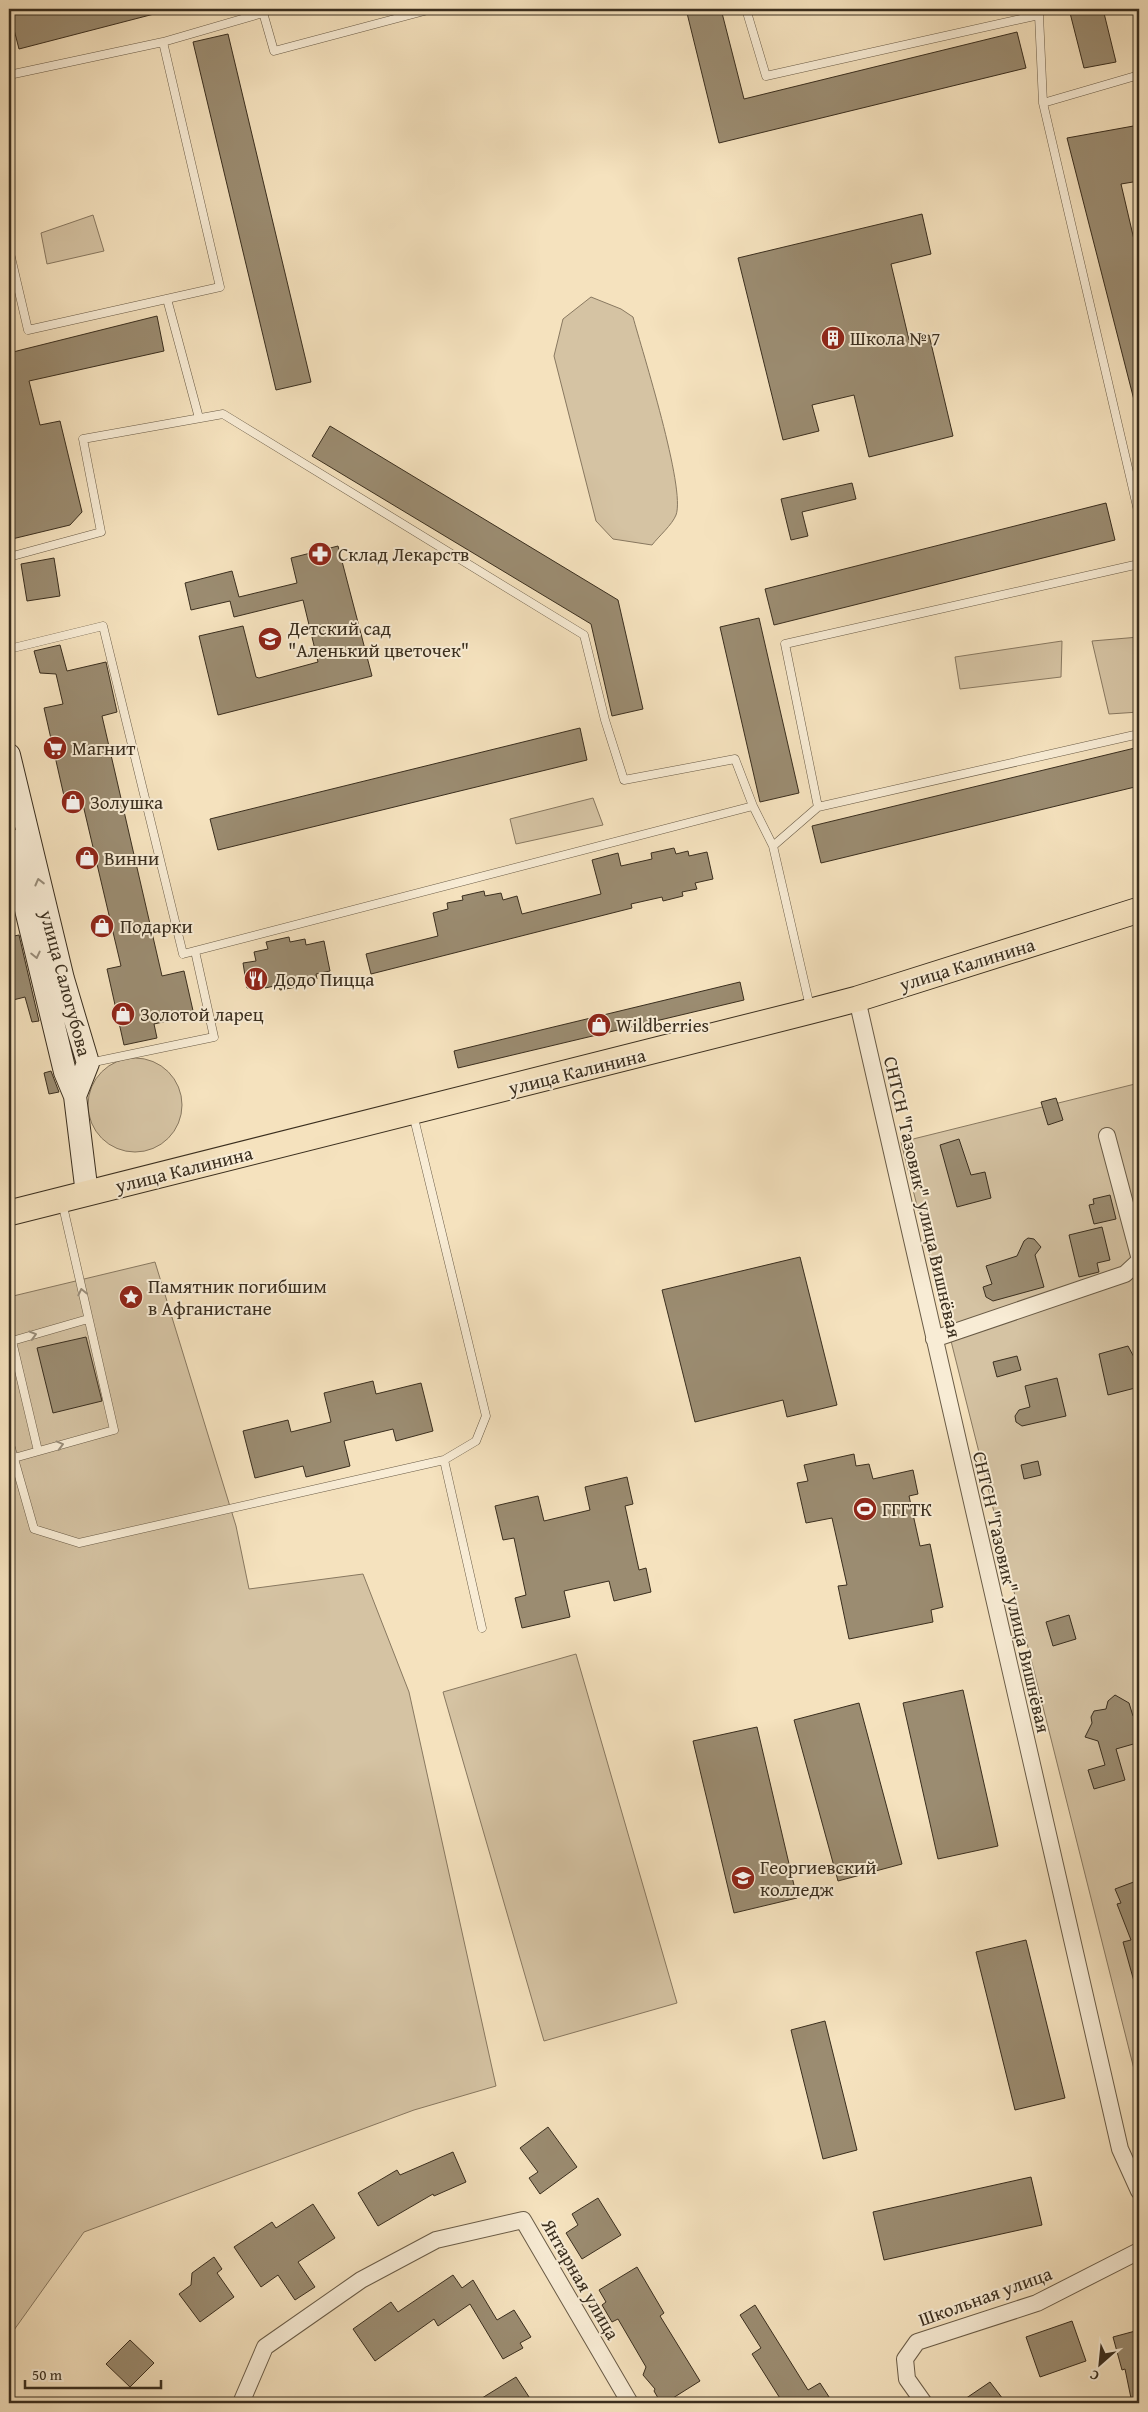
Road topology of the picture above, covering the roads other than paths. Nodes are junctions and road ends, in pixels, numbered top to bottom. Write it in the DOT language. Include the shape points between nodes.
graph roads {
  1 [pos="432,9"];
  2 [pos="746,9"];
  3 [pos="262,11"];
  4 [pos="1038,12"];
  5 [pos="163,42"];
  6 [pos="9,75"];
  7 [pos="1139,75"];
  8 [pos="1042,102"];
  9 [pos="9,249"];
  10 [pos="167,299"];
  11 [pos="199,418"];
  12 [pos="1139,515"];
  13 [pos="9,557"];
  14 [pos="1139,564"];
  15 [pos="9,649"];
  16 [pos="1139,734"];
  17 [pos="9,755"];
  18 [pos="753,806"];
  19 [pos="818,807"];
  20 [pos="9,839"];
  21 [pos="773,846"];
  22 [pos="1139,910"];
  23 [pos="195,951"];
  24 [pos="857,999"];
  25 [pos="811,1011"];
  26 [pos="88,1063"];
  27 [pos="75,1096"];
  28 [pos="413,1112"];
  29 [pos="1107,1136"];
  30 [pos="87,1194"];
  31 [pos="61,1200"];
  32 [pos="9,1213"];
  33 [pos="1139,1256"];
  34 [pos="1139,1261"];
  35 [pos="88,1319"];
  36 [pos="934,1339"];
  37 [pos="9,1441"];
  38 [pos="38,1451"];
  39 [pos="14,1458"];
  40 [pos="444,1460"];
  41 [pos="482,1628"];
  42 [pos="1139,2191"];
  43 [pos="1139,2251"];
  44 [pos="241,2403"];
  45 [pos="630,2403"];
  46 [pos="924,2403"];
  1 -- 3 [label="lane" via="274,51"];
  2 -- 4 [label="lane" via="766,76"];
  3 -- 5 [label="lane"];
  4 -- 8 [label="lane"];
  5 -- 6 [label="lane"];
  5 -- 10 [label="lane" via="220,287"];
  7 -- 8 [label="lane"];
  8 -- 12 [label="lane"];
  9 -- 10 [label="lane" via="28,330"];
  10 -- 11 [label="lane"];
  11 -- 13 [label="lane" via="83,439 101,532"];
  11 -- 18 [label="lane" via="223,414 584,635 624,780 735,759"];
  14 -- 19 [label="lane" via="785,644"];
  15 -- 23 [label="lane" via="103,626 183,954"];
  16 -- 19 [label="lane"];
  26 -- 17 [label="street, улица Салогубова, one-way" via="63,979"];
  18 -- 21 [label="lane"];
  18 -- 23 [label="lane"];
  19 -- 21 [label="lane"];
  20 -- 27 [label="street, улица Салогубова, one-way" via="65,1072"];
  21 -- 25 [label="lane"];
  22 -- 24 [label="main road, улица Калинина"];
  23 -- 26 [label="lane" via="214,1037"];
  24 -- 25 [label="main road, улица Калинина"];
  24 -- 36 [label="street, СНТСН \"Газовик\" улица Вишнёвая"];
  25 -- 28 [label="main road, улица Калинина"];
  26 -- 27 [label="street, улица Салогубова"];
  27 -- 30 [label="street"];
  28 -- 30 [label="main road, улица Калинина"];
  28 -- 40 [label="lane" via="486,1416 476,1441"];
  29 -- 33 [label="street"];
  30 -- 31 [label="main road, улица Калинина"];
  31 -- 32 [label="main road, улица Калинина"];
  35 -- 31 [label="lane, one-way"];
  34 -- 36 [label="street" via="1125,1274"];
  38 -- 35 [label="lane, one-way" via="12,1341"];
  38 -- 35 [label="lane, one-way" via="114,1430"];
  36 -- 42 [label="street, СНТСН \"Газовик\" улица Вишнёвая" via="1120,2149"];
  37 -- 39 [label="lane"];
  38 -- 39 [label="lane"];
  39 -- 40 [label="lane" via="34,1529 80,1543"];
  40 -- 41 [label="lane"];
  43 -- 46 [label="street, Школьная улица" via="1037,2303 917,2342 905,2359 907,2379"];
  44 -- 45 [label="street, Янтарная улица" via="265,2347 361,2280 436,2240 523,2220"];
}
